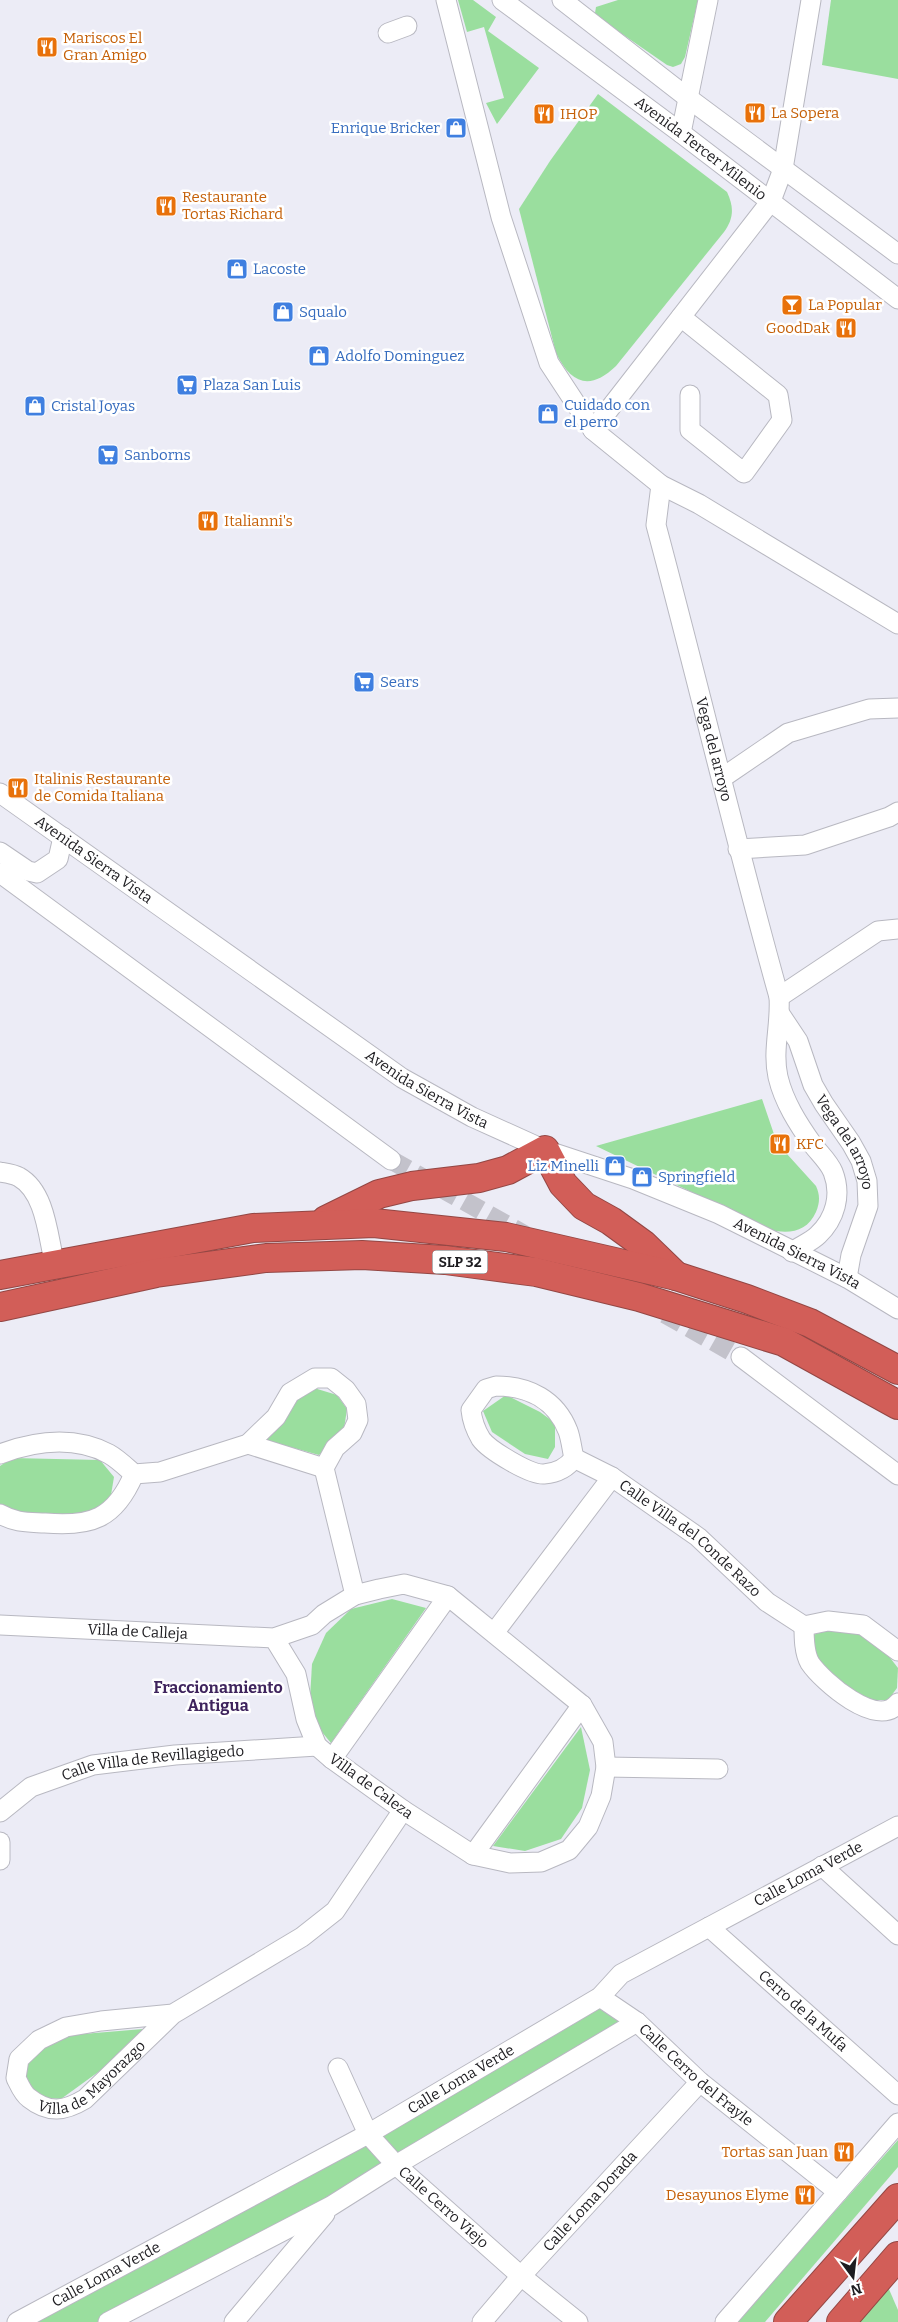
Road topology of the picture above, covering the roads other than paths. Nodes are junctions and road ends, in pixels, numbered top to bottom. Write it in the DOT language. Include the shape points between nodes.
graph roads {
  1 [pos="446,0"];
  2 [pos="502,0"];
  3 [pos="564,0"];
  4 [pos="708,0"];
  5 [pos="811,0"];
  6 [pos="407,26"];
  7 [pos="388,33"];
  8 [pos="688,98"];
  9 [pos="682,133"];
  10 [pos="783,169"];
  11 [pos="771,201"];
  12 [pos="898,254"];
  13 [pos="898,299"];
  14 [pos="681,317"];
  15 [pos="690,395"];
  16 [pos="593,430"];
  17 [pos="661,485"];
  18 [pos="898,624"];
  19 [pos="898,708"];
  20 [pos="722,778"];
  21 [pos="0,793"];
  22 [pos="898,812"];
  23 [pos="63,837"];
  24 [pos="738,849"];
  25 [pos="0,852"];
  26 [pos="0,873"];
  27 [pos="898,929"];
  28 [pos="779,1006"];
  29 [pos="545,1150"];
  30 [pos="391,1160"];
  31 [pos="0,1172"];
  32 [pos="316,1225"];
  33 [pos="792,1252"];
  34 [pos="55,1265"];
  35 [pos="0,1276"];
  36 [pos="676,1276"];
  37 [pos="847,1278"];
  38 [pos="82,1291"];
  39 [pos="0,1307"];
  40 [pos="898,1309"];
  41 [pos="0,1321"];
  42 [pos="741,1357"];
  43 [pos="898,1370"];
  44 [pos="898,1405"];
  45 [pos="248,1444"];
  46 [pos="0,1454"];
  47 [pos="574,1458"];
  48 [pos="324,1468"];
  49 [pos="134,1474"];
  50 [pos="898,1475"];
  51 [pos="612,1477"];
  52 [pos="0,1514"];
  53 [pos="355,1595"];
  54 [pos="448,1596"];
  55 [pos="0,1625"];
  56 [pos="804,1626"];
  57 [pos="494,1634"];
  58 [pos="274,1638"];
  59 [pos="898,1651"];
  60 [pos="898,1704"];
  61 [pos="582,1705"];
  62 [pos="317,1746"];
  63 [pos="332,1759"];
  64 [pos="606,1767"];
  65 [pos="718,1769"];
  66 [pos="403,1810"];
  67 [pos="0,1812"];
  68 [pos="898,1826"];
  69 [pos="0,1842"];
  70 [pos="473,1855"];
  71 [pos="0,1860"];
  72 [pos="822,1866"];
  73 [pos="709,1927"];
  74 [pos="898,1935"];
  75 [pos="600,1997"];
  76 [pos="172,2014"];
  77 [pos="638,2022"];
  78 [pos="338,2068"];
  79 [pos="700,2082"];
  80 [pos="898,2095"];
  81 [pos="898,2123"];
  82 [pos="368,2134"];
  83 [pos="396,2165"];
  84 [pos="838,2192"];
  85 [pos="898,2198"];
  86 [pos="331,2206"];
  87 [pos="895,2267"];
  88 [pos="521,2276"];
  89 [pos="17,2322"];
  90 [pos="108,2322"];
  91 [pos="234,2322"];
  92 [pos="482,2322"];
  93 [pos="578,2322"];
  94 [pos="725,2322"];
  95 [pos="788,2322"];
  96 [pos="841,2322"];
  1 -- 16 [label="street" via="501,217 550,363"];
  2 -- 9 [label="street, Avenida Tercer Milenio"];
  3 -- 8 [label="street"];
  4 -- 8 [label="street"];
  5 -- 10 [label="street"];
  6 -- 7 [label="street"];
  8 -- 9 [label="street"];
  8 -- 10 [label="street"];
  9 -- 11 [label="street, Avenida Tercer Milenio"];
  10 -- 11 [label="street"];
  10 -- 12 [label="street"];
  11 -- 13 [label="street, Avenida Tercer Milenio"];
  11 -- 14 [label="street"];
  14 -- 15 [label="street" via="778,395 782,420 744,473 690,430"];
  14 -- 16 [label="street"];
  16 -- 17 [label="street"];
  17 -- 18 [label="street" via="699,504"];
  17 -- 20 [label="street, Vega del arroyo" via="656,524"];
  19 -- 20 [label="street" via="869,709 788,733"];
  20 -- 24 [label="street, Vega del arroyo"];
  21 -- 23 [label="street, Avenida Sierra Vista"];
  22 -- 24 [label="street" via="805,844"];
  23 -- 25 [label="street" via="58,859 37,873 28,871"];
  23 -- 29 [label="street, Avenida Sierra Vista" via="402,1078 472,1117"];
  24 -- 28 [label="street, Vega del arroyo"];
  26 -- 30 [label="street"];
  27 -- 28 [label="street" via="878,931"];
  28 -- 33 [label="street, Vega del arroyo" via="775,1046 778,1076 786,1103 833,1171 838,1187 837,1204 830,1220 818,1235"];
  28 -- 37 [label="street, Vega del arroyo" via="798,1041 824,1104 861,1161 867,1182 868,1206"];
  29 -- 32 [label="highway" via="508,1170 479,1178 412,1186 379,1194"];
  29 -- 33 [label="street, Avenida Sierra Vista" via="633,1179 710,1211"];
  29 -- 36 [label="highway" via="563,1184 584,1206 644,1245"];
  31 -- 34 [label="street" via="18,1176 34,1190"];
  32 -- 34 [label="highway, SLP 32" via="253,1228"];
  32 -- 36 [label="highway, SLP 32" via="374,1222 506,1237"];
  33 -- 37 [label="street, Avenida Sierra Vista"];
  34 -- 35 [label="highway, SLP 32"];
  36 -- 43 [label="highway, SLP 32" via="810,1323"];
  37 -- 40 [label="street, Avenida Sierra Vista"];
  38 -- 39 [label="highway, SLP 32"];
  38 -- 41 [label="street"];
  38 -- 44 [label="highway, SLP 32" via="156,1273 266,1258 362,1255 445,1260 536,1272 639,1297 784,1342"];
  42 -- 50 [label="street"];
  45 -- 48 [label="street"];
  45 -- 48 [label="street" via="276,1416 290,1393 316,1378 331,1378 356,1404 358,1420 352,1433 335,1448"];
  45 -- 49 [label="street" via="160,1472"];
  46 -- 49 [label="street" via="22,1446 49,1442 81,1444 111,1455"];
  47 -- 47 [label="street" via="567,1467 542,1474 506,1460 482,1440 473,1424 471,1410 486,1389 496,1386 513,1386 543,1397 568,1431"];
  47 -- 51 [label="street, Calle Villa del Conde Razo"];
  48 -- 53 [label="street"];
  49 -- 52 [label="street" via="115,1506 101,1517 84,1523 14,1521"];
  51 -- 56 [label="street, Calle Villa del Conde Razo" via="698,1537 767,1602"];
  51 -- 57 [label="street"];
  53 -- 54 [label="street, Villa de Caleza" via="404,1584"];
  53 -- 58 [label="street, Villa de Caleza" via="312,1625"];
  54 -- 57 [label="street, Villa de Caleza"];
  54 -- 63 [label="street"];
  55 -- 58 [label="street, Villa de Calleja"];
  56 -- 59 [label="street" via="828,1621 863,1625"];
  56 -- 60 [label="street" via="809,1661 822,1679 863,1708 882,1712"];
  57 -- 61 [label="street, Villa de Caleza"];
  58 -- 62 [label="street, Villa de Caleza" via="296,1674 306,1719"];
  61 -- 64 [label="street, Villa de Caleza" via="603,1742"];
  61 -- 70 [label="street"];
  62 -- 63 [label="street, Villa de Caleza"];
  62 -- 67 [label="street, Calle Villa de Revillagigedo" via="175,1755 93,1765 31,1787"];
  63 -- 66 [label="street, Villa de Caleza"];
  64 -- 65 [label="street"];
  64 -- 70 [label="street, Villa de Caleza" via="601,1796 588,1827 569,1850 541,1862 510,1863"];
  66 -- 70 [label="street, Villa de Caleza"];
  66 -- 76 [label="street, Villa de Mayorazgo" via="335,1911 302,1937"];
  68 -- 72 [label="street, Calle Loma Verde"];
  69 -- 71 [label="street"];
  72 -- 73 [label="street, Calle Loma Verde"];
  72 -- 74 [label="street"];
  73 -- 75 [label="street, Calle Loma Verde" via="621,1974"];
  73 -- 80 [label="street, Cerro de la Mufa"];
  75 -- 77 [label="street, Calle Cerro del Frayle"];
  75 -- 82 [label="street, Calle Loma Verde"];
  76 -- 76 [label="street, Villa de Mayorazgo" via="84,2099 69,2109 54,2110 28,2098 16,2078 19,2059 39,2040 66,2027 101,2020"];
  77 -- 79 [label="street, Calle Cerro del Frayle"];
  77 -- 83 [label="street"];
  78 -- 82 [label="street, Calle Cerro Viejo"];
  79 -- 84 [label="street, Calle Cerro del Frayle"];
  79 -- 88 [label="street, Calle Loma Dorada"];
  81 -- 84 [label="street"];
  82 -- 83 [label="street, Calle Cerro Viejo"];
  82 -- 89 [label="street, Calle Loma Verde"];
  83 -- 86 [label="street"];
  83 -- 88 [label="street, Calle Cerro Viejo"];
  84 -- 94 [label="street"];
  85 -- 95 [label="highway"];
  86 -- 90 [label="street"];
  86 -- 91 [label="street"];
  87 -- 96 [label="highway"];
  88 -- 92 [label="street, Calle Loma Dorada"];
  88 -- 93 [label="street, Calle Cerro Viejo"];
}
